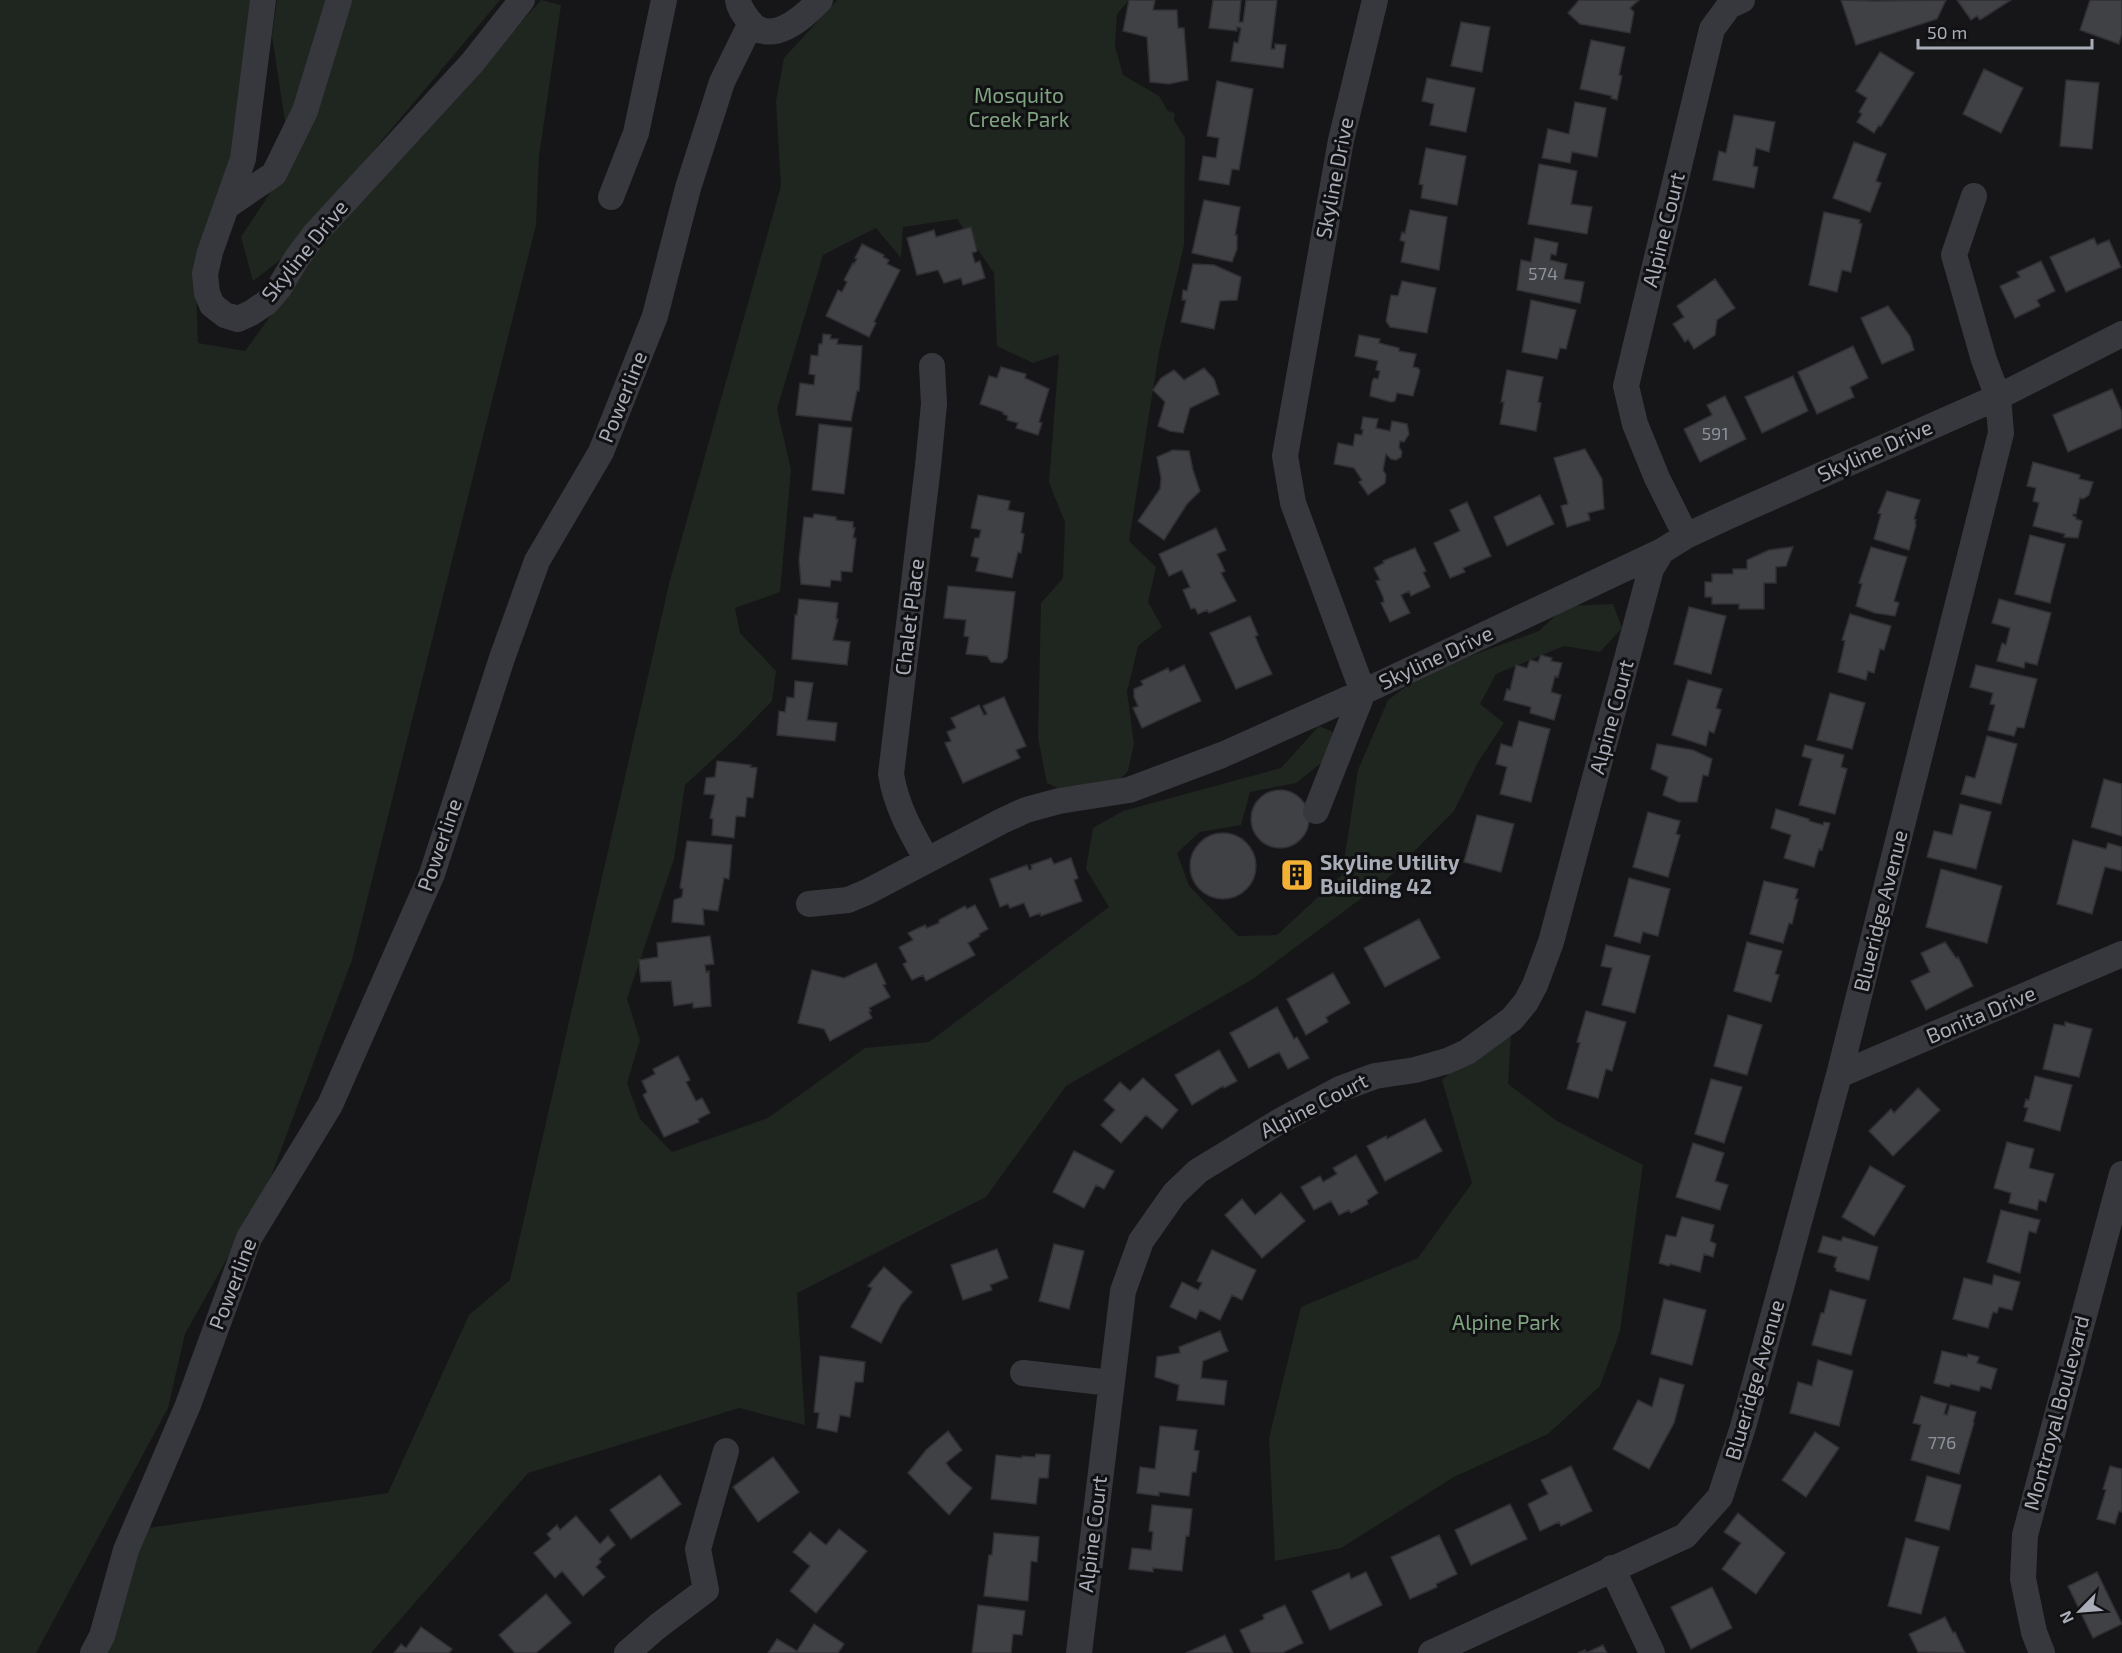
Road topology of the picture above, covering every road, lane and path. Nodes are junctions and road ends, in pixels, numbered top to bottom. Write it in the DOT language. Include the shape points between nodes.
graph roads {
  1 [pos="262,0"];
  2 [pos="339,0"];
  3 [pos="522,0"];
  4 [pos="664,0"];
  5 [pos="738,0"];
  6 [pos="820,0"];
  7 [pos="1375,0"];
  8 [pos="1742,0"];
  9 [pos="751,23"];
  10 [pos="1974,196"];
  11 [pos="611,197"];
  12 [pos="227,206"];
  13 [pos="2122,334"];
  14 [pos="933,366"];
  15 [pos="1998,397"];
  16 [pos="1686,536"];
  17 [pos="1662,551"];
  18 [pos="1363,692"];
  19 [pos="1316,811"];
  20 [pos="927,860"];
  21 [pos="809,904"];
  22 [pos="2122,954"];
  23 [pos="1839,1075"];
  24 [pos="2122,1174"];
  25 [pos="1023,1373"];
  26 [pos="1111,1383"];
  27 [pos="726,1451"];
  28 [pos="1612,1568"];
  29 [pos="93,1653"];
  30 [pos="627,1653"];
  31 [pos="1079,1653"];
  32 [pos="1431,1653"];
  33 [pos="1652,1653"];
  34 [pos="2042,1653"];
  1 -- 12 [label="street, Skyline Drive" via="243,159"];
  2 -- 12 [label="street" via="305,111 274,174"];
  3 -- 12 [label="street, Skyline Drive" via="472,63 314,235 266,303 238,319 212,305 205,274"];
  4 -- 11 [label="street" via="636,133"];
  5 -- 9 [label="street"];
  6 -- 9 [label="street" via="785,28 760,30"];
  7 -- 18 [label="street, Skyline Drive" via="1341,141 1285,456 1293,503"];
  8 -- 16 [label="street, Alpine Court" via="1729,6 1712,29 1626,386 1635,424"];
  9 -- 29 [label="street, Powerline" via="708,124 655,315 601,452 537,561 432,874 330,1105 249,1238 188,1405 126,1550 102,1636"];
  10 -- 15 [label="street, Blueridge Avenue" via="1954,255"];
  13 -- 15 [label="street, Skyline Drive"];
  14 -- 20 [label="street, Chalet Place" via="928,466 891,774 900,810"];
  15 -- 16 [label="street, Skyline Drive"];
  15 -- 23 [label="street, Blueridge Avenue" via="2001,433"];
  16 -- 17 [label="street, Skyline Drive"];
  17 -- 18 [label="street, Skyline Drive"];
  17 -- 26 [label="street, Alpine Court" via="1651,569 1551,942 1526,1002 1512,1019 1467,1052 1447,1061 1375,1076 1340,1089 1198,1171 1155,1218 1137,1249 1123,1291"];
  18 -- 19 [label="street"];
  18 -- 20 [label="street" via="1161,779 1129,790 1026,810"];
  20 -- 21 [label="street" via="848,900"];
  22 -- 23 [label="street, Bonita Drive"];
  23 -- 28 [label="street, Blueridge Avenue" via="1743,1427 1720,1497 1685,1536"];
  24 -- 34 [label="street, Montroyal Boulevard" via="2025,1535 2023,1579"];
  25 -- 26 [label="street"];
  26 -- 31 [label="street, Alpine Court"];
  27 -- 30 [label="street" via="698,1549 706,1590"];
  28 -- 32 [label="street, Blueridge Avenue"];
  28 -- 33 [label="street"];
}
